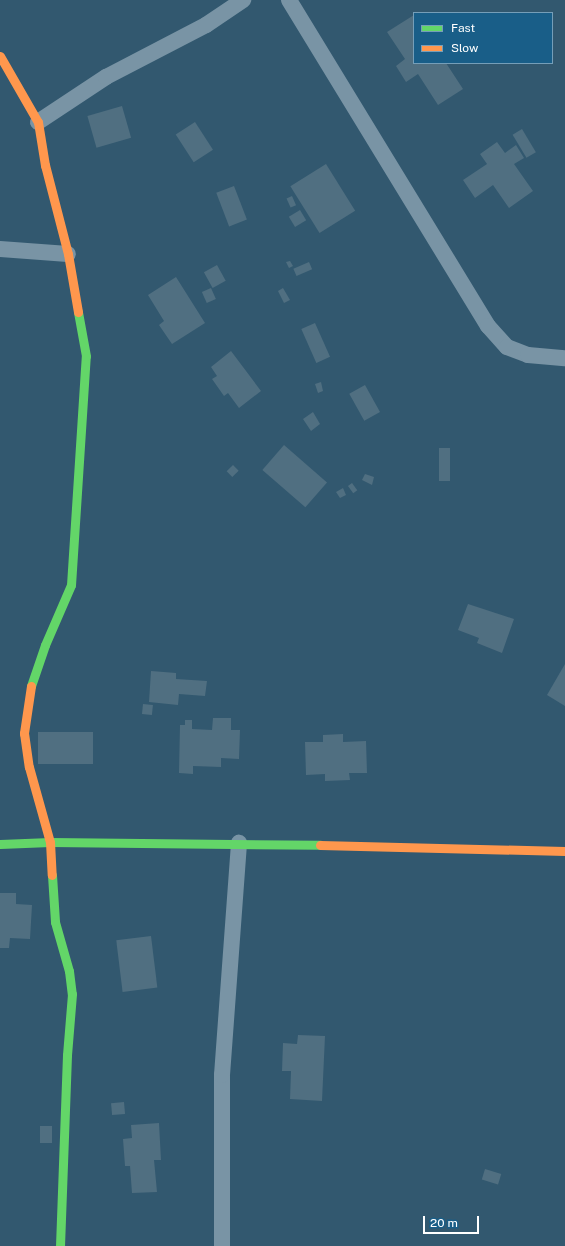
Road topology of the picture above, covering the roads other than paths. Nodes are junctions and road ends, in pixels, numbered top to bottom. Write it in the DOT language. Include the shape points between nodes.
graph roads {
  1 [pos="243,0"];
  2 [pos="289,0"];
  3 [pos="0,56"];
  4 [pos="38,122"];
  5 [pos="0,249"];
  6 [pos="68,254"];
  7 [pos="565,358"];
  8 [pos="50,842"];
  9 [pos="240,843"];
  10 [pos="0,844"];
  11 [pos="565,851"];
  12 [pos="60,1246"];
  13 [pos="222,1246"];
  1 -- 4 [label="street" via="206,25 106,77"];
  2 -- 7 [label="street" via="488,326 507,348 528,355"];
  3 -- 4 [label="street"];
  4 -- 6 [label="street" via="44,165"];
  5 -- 6 [label="street"];
  6 -- 8 [label="street" via="86,356 71,585 32,682 24,732 29,767"];
  8 -- 9 [label="street"];
  8 -- 10 [label="street"];
  8 -- 12 [label="street" via="55,922 69,971 72,994 66,1055"];
  9 -- 11 [label="street"];
  9 -- 13 [label="street" via="222,1075"];
}
